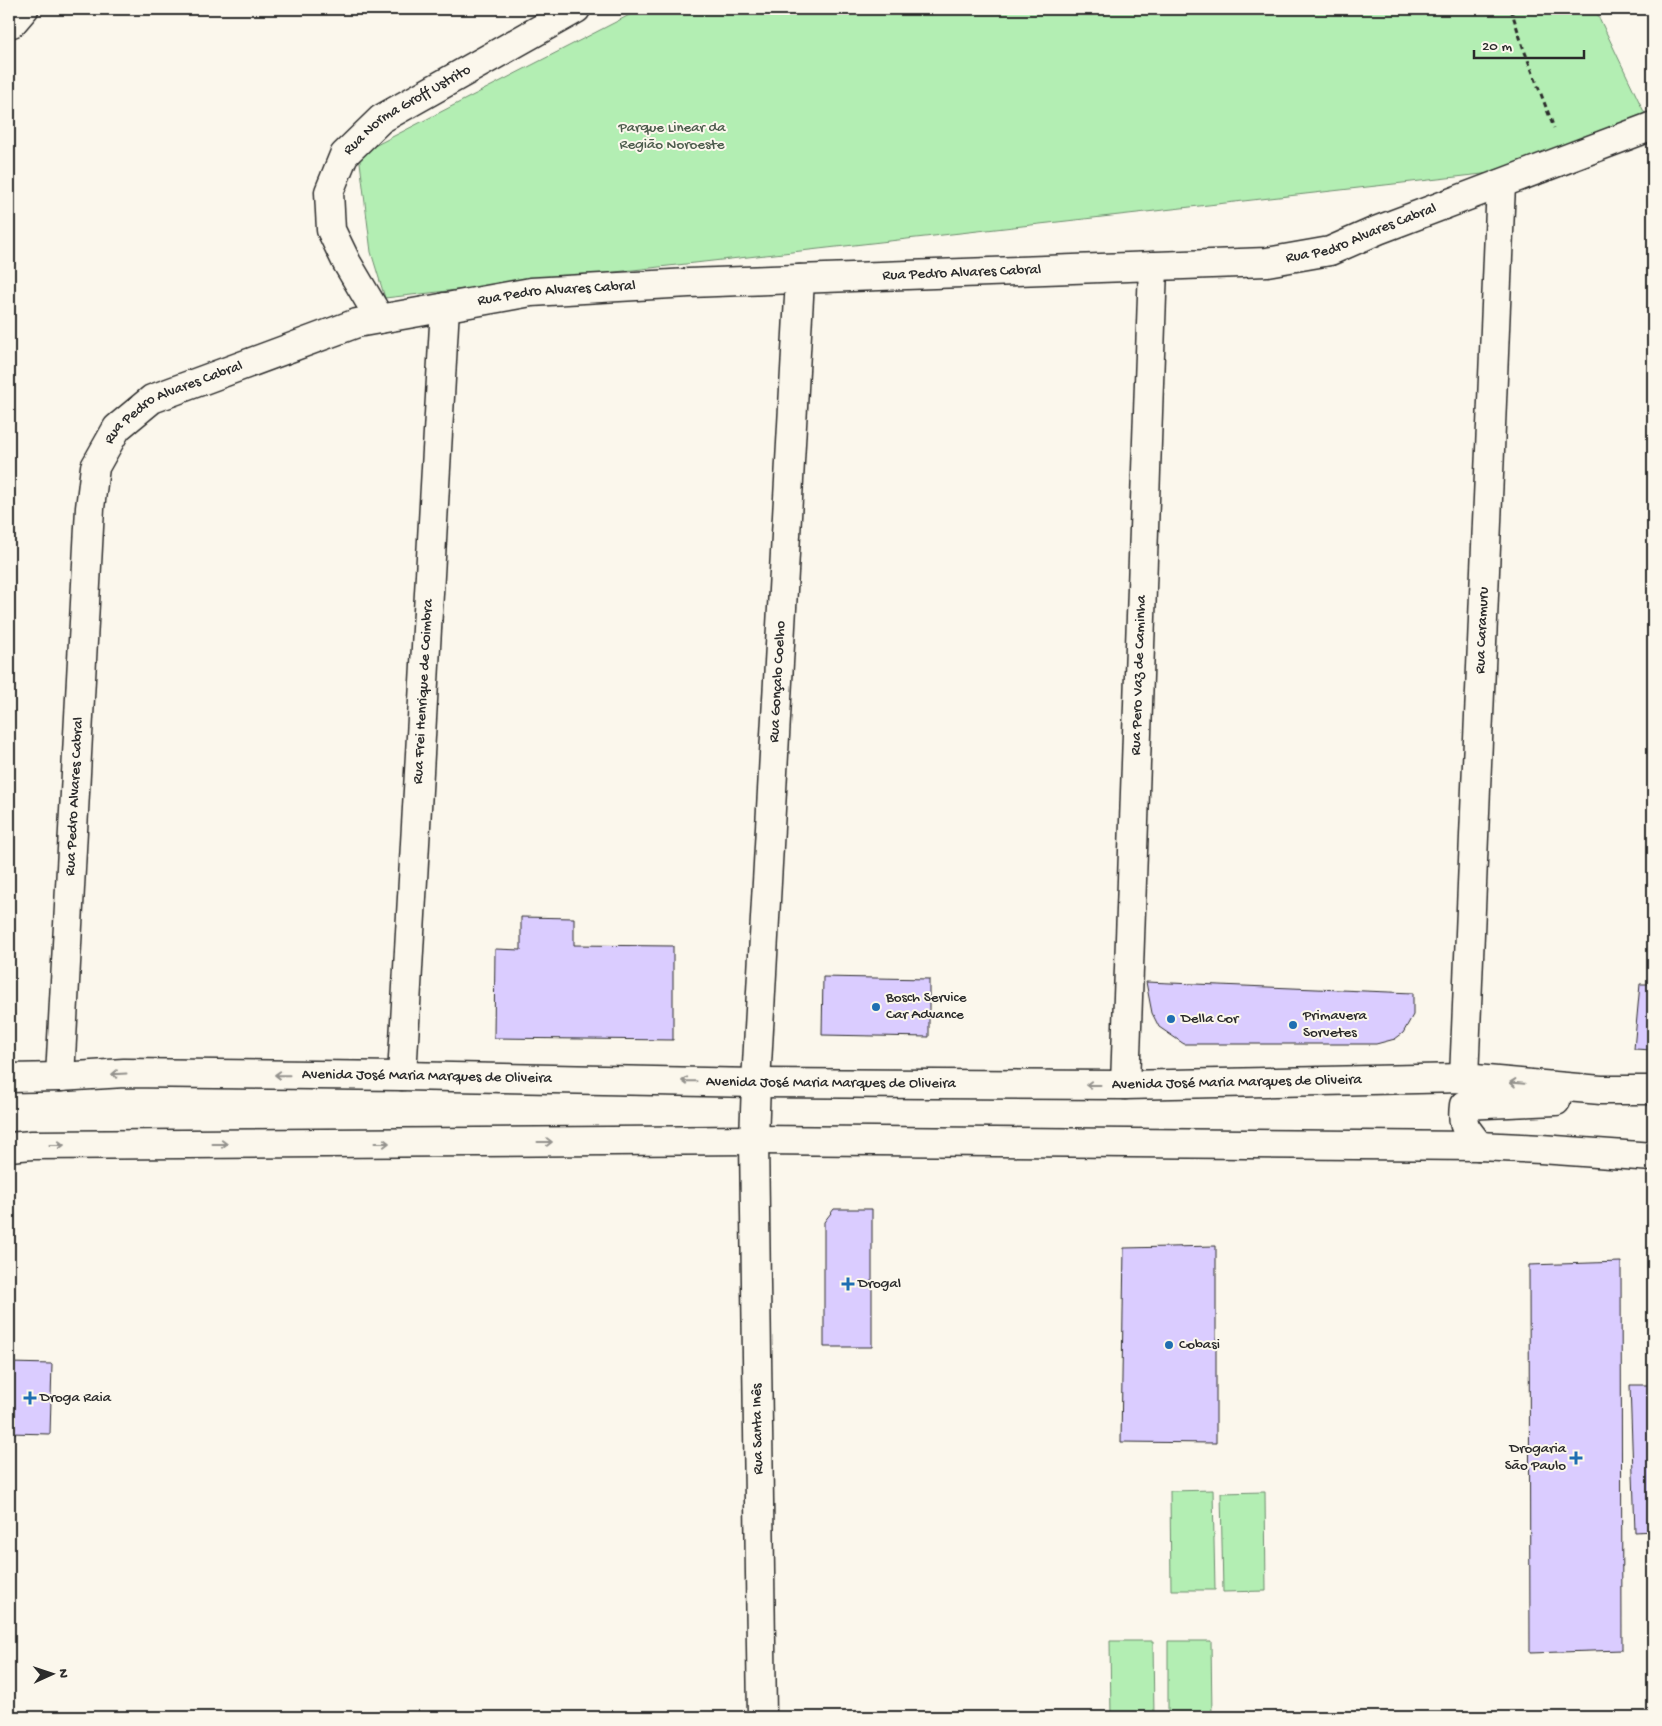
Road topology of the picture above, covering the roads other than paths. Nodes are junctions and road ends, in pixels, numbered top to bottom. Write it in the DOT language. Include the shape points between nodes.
graph roads {
  1 [pos="576,9"];
  2 [pos="1653,126"];
  3 [pos="1501,184"];
  4 [pos="1153,266"];
  5 [pos="800,279"];
  6 [pos="446,307"];
  7 [pos="380,319"];
  8 [pos="402,1076"];
  9 [pos="60,1077"];
  10 [pos="9,1078"];
  11 [pos="1464,1078"];
  12 [pos="756,1083"];
  13 [pos="1125,1085"];
  14 [pos="1601,1090"];
  15 [pos="1653,1090"];
  16 [pos="754,1140"];
  17 [pos="1479,1146"];
  18 [pos="9,1147"];
  19 [pos="1653,1157"];
  20 [pos="762,1717"];
  1 -- 7 [label="street, Rua Norma Groff Ustrito" via="381,119 344,154 329,192 331,230"];
  2 -- 3 [label="street, Rua Pedro Alvares Cabral"];
  3 -- 4 [label="street, Rua Pedro Alvares Cabral" via="1330,251 1267,262"];
  3 -- 11 [label="street, Rua Caramuru"];
  4 -- 5 [label="street, Rua Pedro Alvares Cabral"];
  4 -- 13 [label="street, Rua Pero Vaz de Caminha"];
  5 -- 6 [label="street, Rua Pedro Alvares Cabral" via="531,292"];
  5 -- 12 [label="street, Rua Gonçalo Coelho"];
  6 -- 7 [label="street, Rua Pedro Alvares Cabral"];
  6 -- 8 [label="street, Rua Frei Henrique de Coimbra"];
  7 -- 9 [label="street, Rua Pedro Alvares Cabral" via="357,323 152,399 117,428 96,467 90,508"];
  8 -- 9 [label="street, Avenida José Maria Marques de Oliveira, one-way" via="124,1073"];
  12 -- 8 [label="street, Avenida José Maria Marques de Oliveira, one-way"];
  9 -- 10 [label="street, Avenida José Maria Marques de Oliveira"];
  11 -- 13 [label="street, Avenida José Maria Marques de Oliveira"];
  14 -- 11 [label="street, Avenida José Maria Marques de Oliveira, one-way"];
  13 -- 12 [label="street, Avenida José Maria Marques de Oliveira, one-way"];
  12 -- 16 [label="street, Rua Gonçalo Coelho"];
  14 -- 15 [label="street, Avenida José Maria Marques de Oliveira"];
  14 -- 17 [label="street" via="1564,1101 1464,1106 1464,1126"];
  16 -- 17 [label="street"];
  18 -- 16 [label="street, one-way"];
  16 -- 20 [label="street, Rua Santa Inês"];
  17 -- 19 [label="street"];
}
